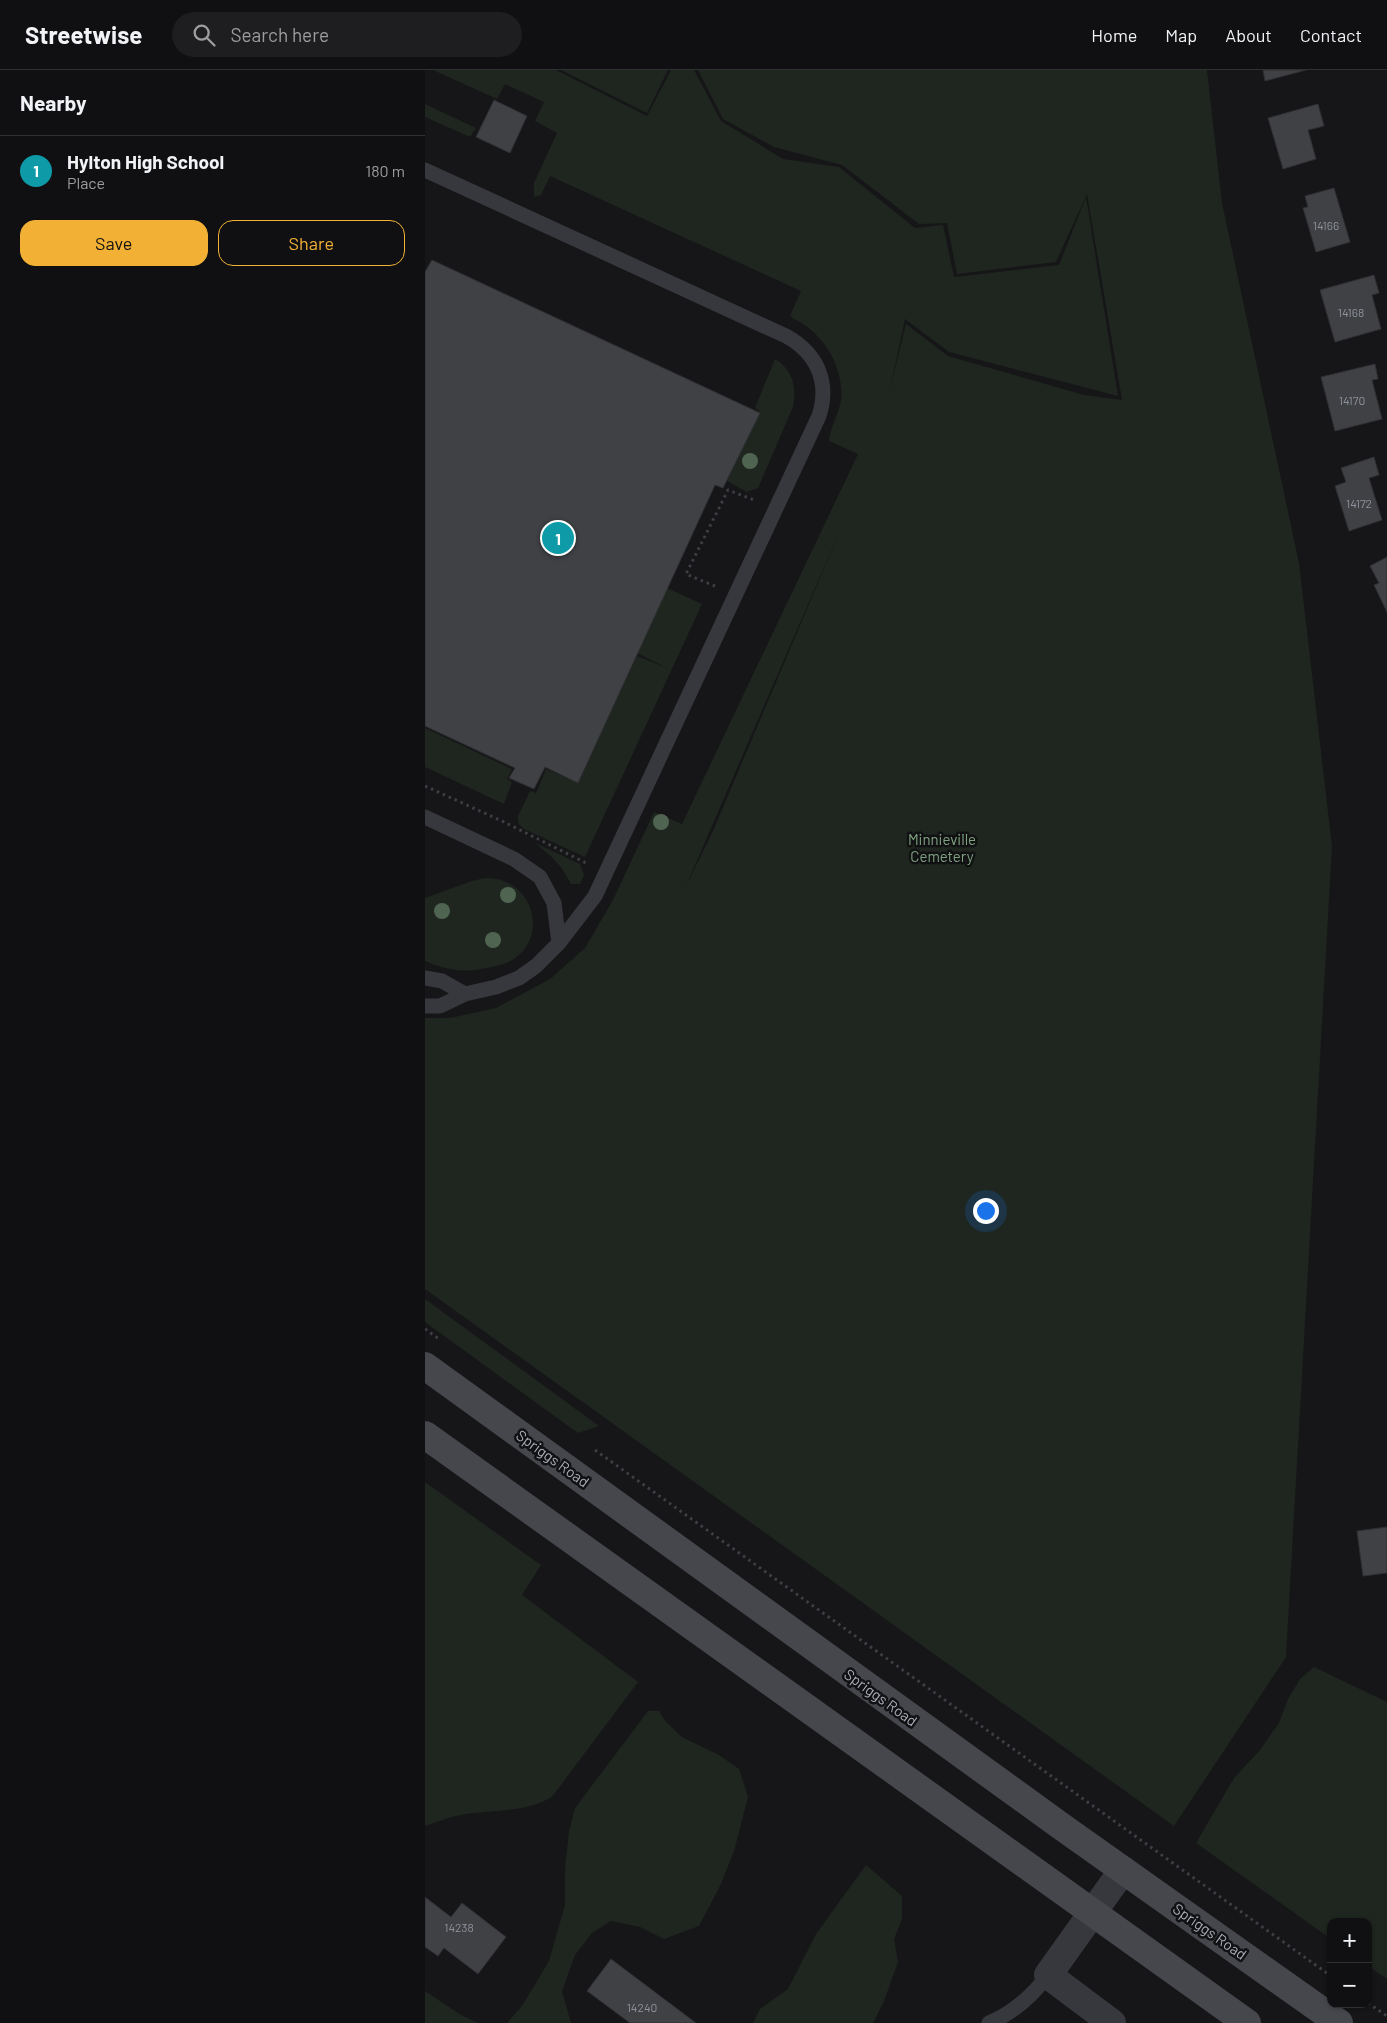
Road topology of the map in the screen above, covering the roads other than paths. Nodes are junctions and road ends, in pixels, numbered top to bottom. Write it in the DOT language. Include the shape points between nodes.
graph roads {
  1 [pos="425,170"];
  2 [pos="425,817"];
  3 [pos="559,942"];
  4 [pos="425,978"];
  5 [pos="465,994"];
  6 [pos="425,1006"];
  7 [pos="425,1366"];
  8 [pos="425,1435"];
  9 [pos="1123,1870"];
  10 [pos="1093,1912"];
  11 [pos="1048,1975"];
  12 [pos="989,2023"];
  13 [pos="1112,2023"];
  14 [pos="1247,2023"];
  15 [pos="1339,2023"];
  1 -- 3 [label="lane" via="786,336 808,352 821,374 823,403 819,416 602,880 586,908"];
  2 -- 3 [label="lane" via="513,858 540,877 554,903"];
  3 -- 5 [label="lane" via="519,978"];
  4 -- 5 [label="lane" via="442,982"];
  5 -- 6 [label="lane" via="440,1006"];
  7 -- 9 [label="main road, Spriggs Road"];
  8 -- 10 [label="main road"];
  9 -- 10 [label="street"];
  9 -- 15 [label="main road, Spriggs Road"];
  10 -- 11 [label="street"];
  10 -- 14 [label="main road"];
  11 -- 12 [label="lane" via="1019,2006"];
  11 -- 13 [label="street"];
}
